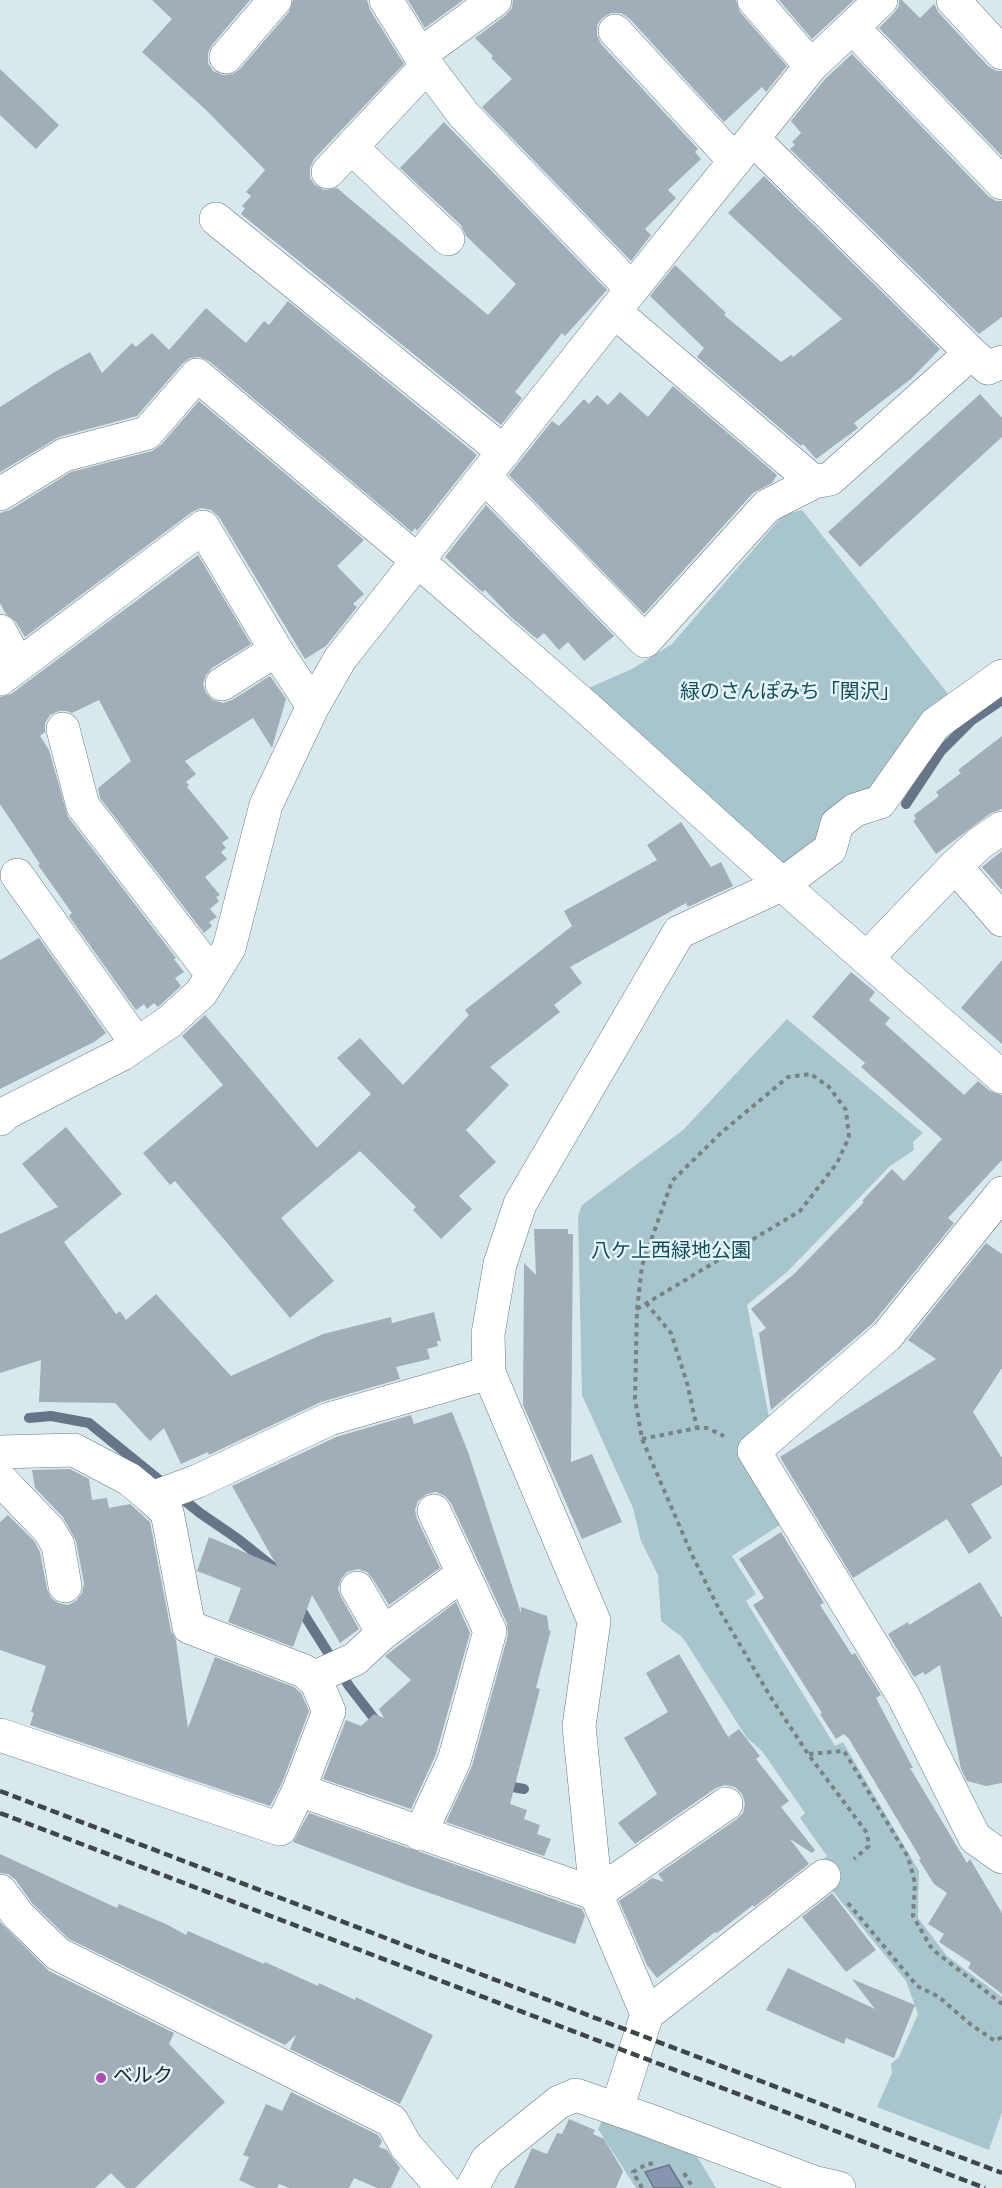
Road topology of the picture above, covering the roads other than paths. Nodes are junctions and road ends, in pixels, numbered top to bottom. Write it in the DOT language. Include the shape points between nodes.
graph roads {
  1 [pos="275,0"];
  2 [pos="386,0"];
  3 [pos="495,0"];
  4 [pos="754,0"];
  5 [pos="881,0"];
  6 [pos="953,0"];
  7 [pos="853,28"];
  8 [pos="615,31"];
  9 [pos="1002,53"];
  10 [pos="226,57"];
  11 [pos="424,60"];
  12 [pos="811,66"];
  13 [pos="351,147"];
  14 [pos="744,150"];
  15 [pos="328,172"];
  16 [pos="1002,183"];
  17 [pos="216,219"];
  18 [pos="448,239"];
  19 [pos="623,301"];
  20 [pos="971,353"];
  21 [pos="1002,362"];
  22 [pos="494,464"];
  23 [pos="814,482"];
  24 [pos="0,494"];
  25 [pos="418,561"];
  26 [pos="0,632"];
  27 [pos="276,650"];
  28 [pos="9,672"];
  29 [pos="1002,676"];
  30 [pos="222,684"];
  31 [pos="313,706"];
  32 [pos="63,729"];
  33 [pos="1002,828"];
  34 [pos="955,866"];
  35 [pos="17,875"];
  36 [pos="783,884"];
  37 [pos="1002,920"];
  38 [pos="867,958"];
  39 [pos="212,974"];
  40 [pos="137,1044"];
  41 [pos="997,1063"];
  42 [pos="2,1112"];
  43 [pos="1002,1193"];
  44 [pos="489,1373"];
  45 [pos="0,1452"];
  46 [pos="0,1479"];
  47 [pos="154,1496"];
  48 [pos="434,1511"];
  49 [pos="463,1574"];
  50 [pos="65,1586"];
  51 [pos="357,1588"];
  52 [pos="382,1633"];
  53 [pos="320,1677"];
  54 [pos="0,1735"];
  55 [pos="299,1790"];
  56 [pos="726,1804"];
  57 [pos="420,1834"];
  58 [pos="1002,1857"];
  59 [pos="824,1876"];
  60 [pos="0,1891"];
  61 [pos="596,1894"];
  62 [pos="647,2014"];
  63 [pos="616,2109"];
  64 [pos="467,2187"];
  65 [pos="839,2188"];
  1 -- 10 [label="street"];
  2 -- 11 [label="street"];
  3 -- 11 [label="street"];
  4 -- 12 [label="street"];
  5 -- 7 [label="street"];
  6 -- 9 [label="street"];
  7 -- 12 [label="street"];
  7 -- 16 [label="street"];
  8 -- 14 [label="street"];
  11 -- 13 [label="street"];
  11 -- 19 [label="street" via="464,115"];
  12 -- 14 [label="street"];
  13 -- 15 [label="street"];
  13 -- 18 [label="street"];
  14 -- 19 [label="street"];
  14 -- 20 [label="street"];
  17 -- 22 [label="street"];
  19 -- 22 [label="street"];
  19 -- 23 [label="street"];
  20 -- 21 [label="street" via="988,368"];
  20 -- 23 [label="street" via="830,479"];
  22 -- 23 [label="street" via="645,641 767,506"];
  22 -- 25 [label="street"];
  24 -- 25 [label="street" via="64,455 147,433 197,375"];
  25 -- 31 [label="street" via="340,659"];
  25 -- 36 [label="street"];
  26 -- 28 [label="street"];
  27 -- 28 [label="street" via="203,527"];
  27 -- 30 [label="street"];
  27 -- 31 [label="street"];
  29 -- 36 [label="street" via="935,724 880,802 855,810 837,824 830,849"];
  31 -- 39 [label="street" via="266,805 229,948"];
  32 -- 39 [label="street" via="82,806"];
  33 -- 34 [label="street"];
  34 -- 37 [label="street"];
  34 -- 38 [label="street"];
  35 -- 40 [label="street"];
  36 -- 38 [label="street"];
  36 -- 44 [label="street" via="679,932 520,1204 500,1264 488,1334"];
  38 -- 41 [label="street"];
  39 -- 40 [label="street" via="201,993"];
  40 -- 42 [label="street"];
  43 -- 58 [label="street" via="887,1336 754,1451 904,1697 975,1838"];
  44 -- 47 [label="street" via="329,1419 198,1480"];
  44 -- 61 [label="street" via="594,1621 579,1726"];
  45 -- 47 [label="street" via="74,1450"];
  46 -- 50 [label="street" via="54,1537"];
  47 -- 53 [label="street" via="167,1512 189,1627"];
  48 -- 49 [label="street"];
  49 -- 52 [label="street"];
  49 -- 57 [label="street" via="490,1631 448,1774"];
  51 -- 52 [label="street"];
  52 -- 53 [label="street" via="355,1659"];
  53 -- 55 [label="street" via="329,1711"];
  54 -- 55 [label="street" via="280,1829"];
  55 -- 57 [label="street"];
  56 -- 61 [label="street"];
  57 -- 61 [label="street"];
  59 -- 62 [label="street"];
  60 -- 64 [label="street" via="18,1915 58,1954 392,2121 406,2146"];
  61 -- 62 [label="street"];
  62 -- 63 [label="street"];
  63 -- 64 [label="street" via="576,2095 559,2102 487,2160"];
  63 -- 65 [label="street" via="813,2182"];
}
